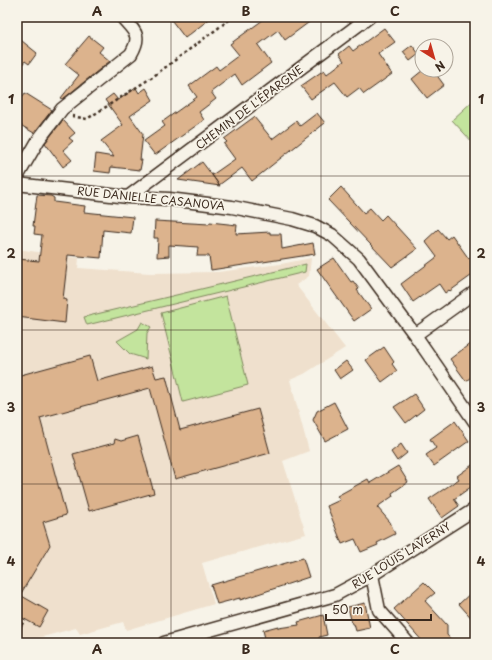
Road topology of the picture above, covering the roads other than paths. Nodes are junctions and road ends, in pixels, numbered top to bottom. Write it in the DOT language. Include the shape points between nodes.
graph roads {
  1 [pos="122,17"];
  2 [pos="369,17"];
  3 [pos="17,177"];
  4 [pos="17,184"];
  5 [pos="128,198"];
  6 [pos="475,292"];
  7 [pos="415,335"];
  8 [pos="473,417"];
  9 [pos="475,509"];
  10 [pos="372,575"];
  11 [pos="164,643"];
  12 [pos="408,643"];
  1 -- 3 [label="street" via="136,33 137,43 131,54 62,109 39,139"];
  2 -- 5 [label="street, CHEMIN DE L'ÉPARGNE"];
  4 -- 5 [label="street, RUE DANIELLE CASANOVA"];
  5 -- 7 [label="street, RUE DANIELLE CASANOVA" via="169,198 232,207 315,226 332,235 359,259"];
  6 -- 7 [label="street"];
  7 -- 8 [label="street, RUE DANIELLE CASANOVA"];
  9 -- 10 [label="street, RUE LOUIS LAVERNY"];
  10 -- 11 [label="street, RUE LOUIS LAVERNY" via="335,595"];
  10 -- 12 [label="street" via="379,610"];
}
